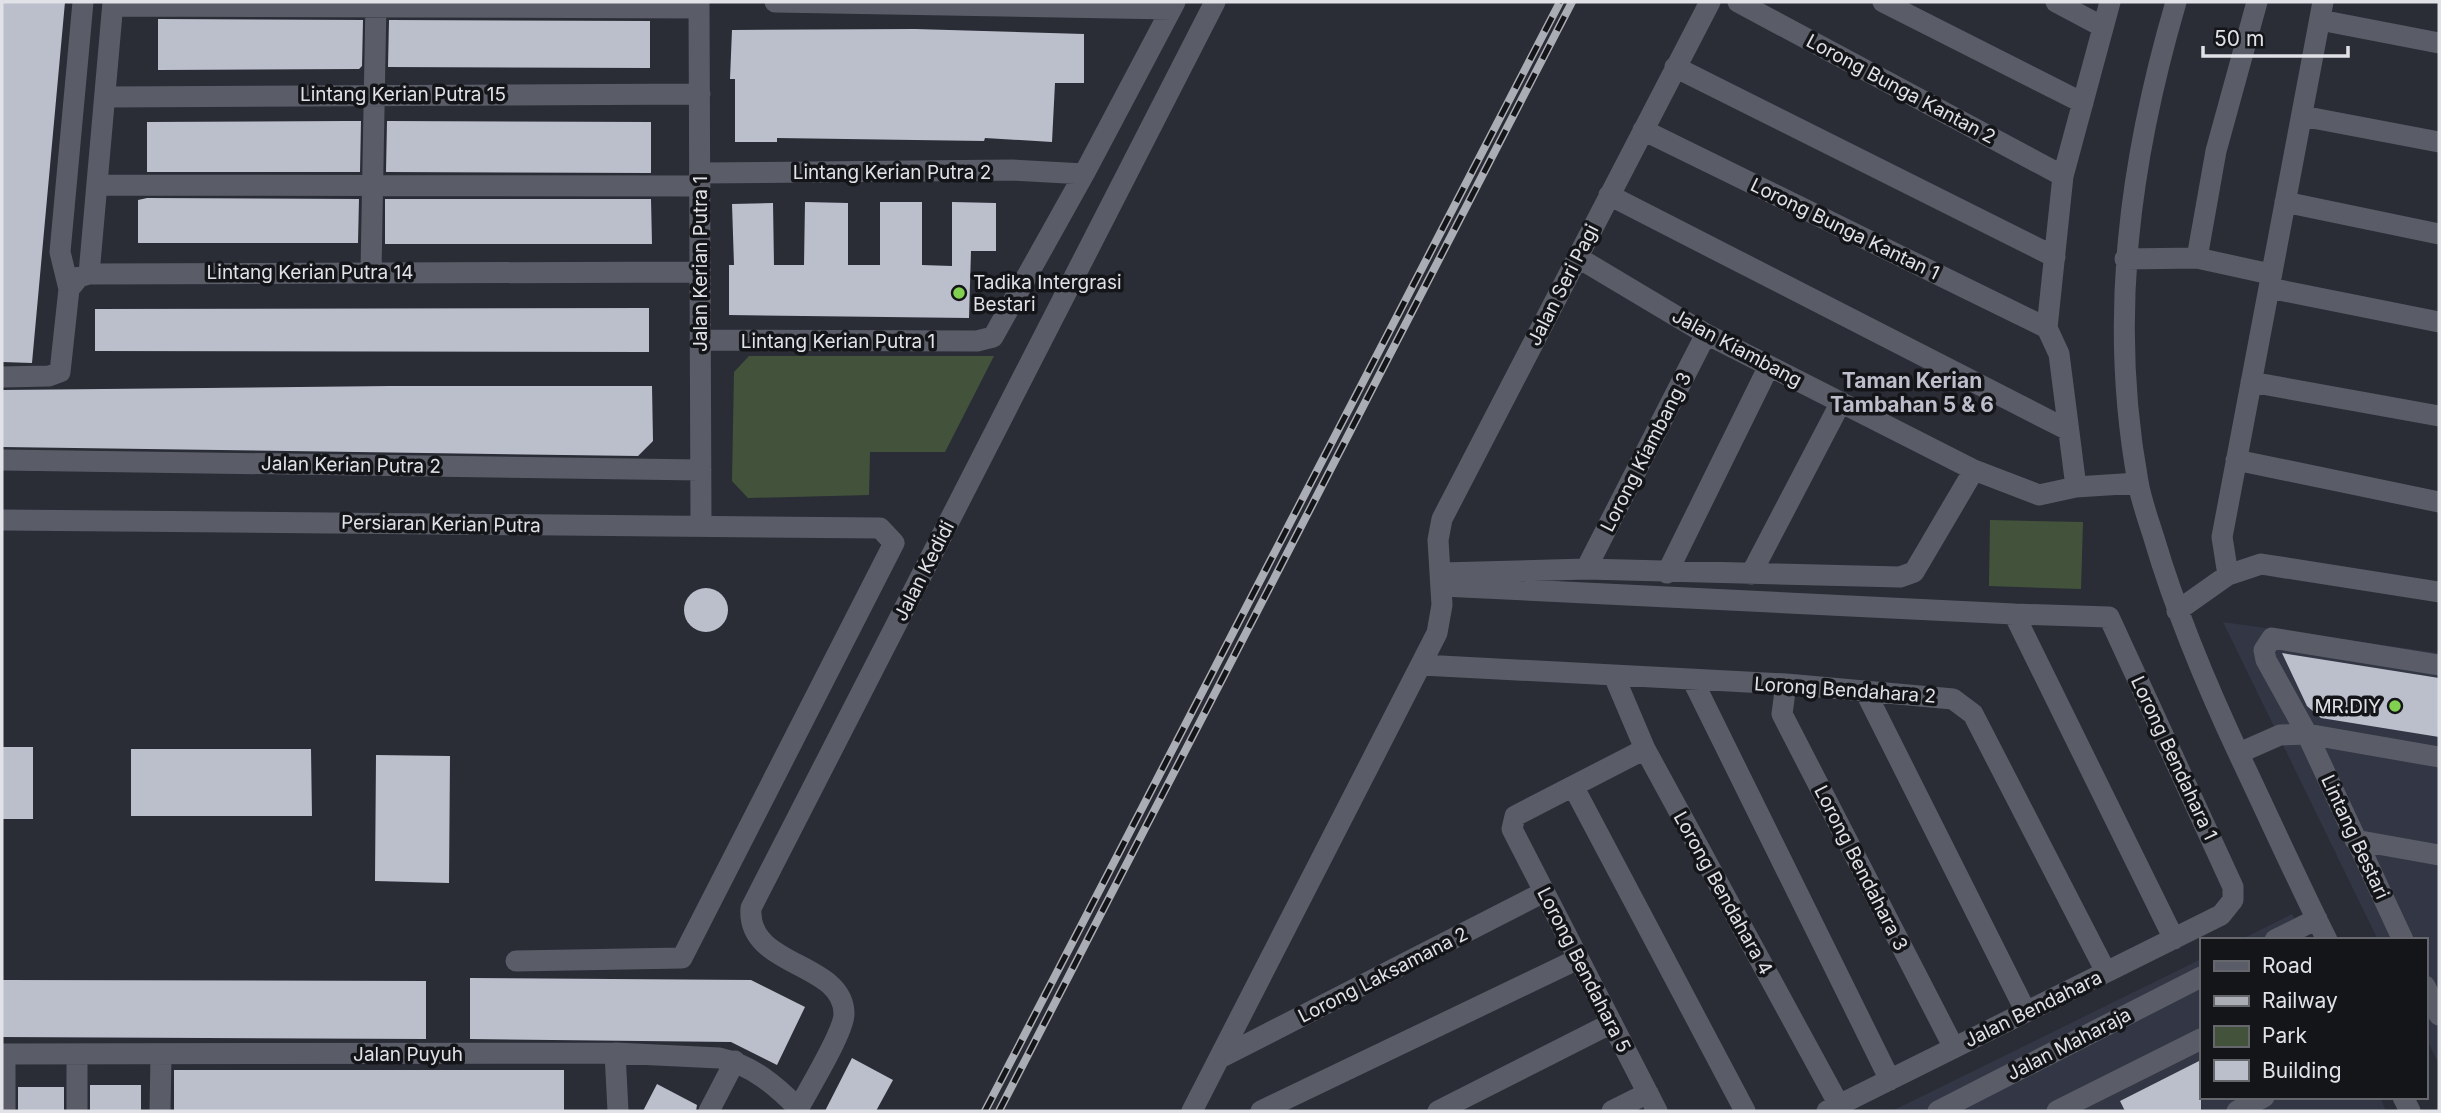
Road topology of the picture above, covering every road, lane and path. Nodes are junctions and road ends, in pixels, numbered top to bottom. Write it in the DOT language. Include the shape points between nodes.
graph roads {
  1 [pos="83,2"];
  2 [pos="775,2"];
  3 [pos="1215,2"];
  4 [pos="1710,2"];
  5 [pos="1738,2"];
  6 [pos="1883,2"];
  7 [pos="2056,2"];
  8 [pos="2110,2"];
  9 [pos="2176,2"];
  10 [pos="2257,2"];
  11 [pos="113,4"];
  12 [pos="376,5"];
  13 [pos="699,5"];
  14 [pos="1173,5"];
  15 [pos="2321,11"];
  16 [pos="2103,27"];
  17 [pos="2439,43"];
  18 [pos="1675,67"];
  19 [pos="376,93"];
  20 [pos="699,94"];
  21 [pos="107,97"];
  22 [pos="2083,103"];
  23 [pos="2302,116"];
  24 [pos="1643,130"];
  25 [pos="2439,142"];
  26 [pos="1084,174"];
  27 [pos="2063,176"];
  28 [pos="700,179"];
  29 [pos="98,185"];
  30 [pos="373,186"];
  31 [pos="1609,195"];
  32 [pos="2285,202"];
  33 [pos="2439,233"];
  34 [pos="1577,257"];
  35 [pos="2055,257"];
  36 [pos="2197,258"];
  37 [pos="2125,259"];
  38 [pos="371,271"];
  39 [pos="700,272"];
  40 [pos="89,274"];
  41 [pos="2265,280"];
  42 [pos="69,289"];
  43 [pos="2439,322"];
  44 [pos="2048,328"];
  45 [pos="1706,334"];
  46 [pos="700,340"];
  47 [pos="1769,366"];
  48 [pos="2,377"];
  49 [pos="2251,382"];
  50 [pos="1841,402"];
  51 [pos="2439,416"];
  52 [pos="2066,429"];
  53 [pos="2,460"];
  54 [pos="2236,460"];
  55 [pos="701,470"];
  56 [pos="1975,470"];
  57 [pos="2138,483"];
  58 [pos="2076,486"];
  59 [pos="2439,502"];
  60 [pos="2,520"];
  61 [pos="701,526"];
  62 [pos="1586,569"];
  63 [pos="1667,573"];
  64 [pos="1751,574"];
  65 [pos="2228,575"];
  66 [pos="1442,580"];
  67 [pos="2439,592"];
  68 [pos="2177,611"];
  69 [pos="2014,614"];
  70 [pos="2439,665"];
  71 [pos="1422,666"];
  72 [pos="1614,676"];
  73 [pos="1692,681"];
  74 [pos="1786,684"];
  75 [pos="1865,691"];
  76 [pos="2307,734"];
  77 [pos="1644,749"];
  78 [pos="2239,753"];
  79 [pos="2439,757"];
  80 [pos="1573,786"];
  81 [pos="2356,840"];
  82 [pos="2439,855"];
  83 [pos="1544,892"];
  84 [pos="2233,900"];
  85 [pos="2317,919"];
  86 [pos="2279,938"];
  87 [pos="2326,938"];
  88 [pos="2402,938"];
  89 [pos="2174,939"];
  90 [pos="1578,959"];
  91 [pos="516,961"];
  92 [pos="2106,972"];
  93 [pos="2200,978"];
  94 [pos="2427,990"];
  95 [pos="2026,1012"];
  96 [pos="2439,1014"];
  97 [pos="1612,1024"];
  98 [pos="2200,1040"];
  99 [pos="1954,1048"];
  100 [pos="4,1054"];
  101 [pos="615,1054"];
  102 [pos="77,1055"];
  103 [pos="160,1056"];
  104 [pos="1222,1057"];
  105 [pos="735,1061"];
  106 [pos="1890,1080"];
  107 [pos="2260,1099"];
  108 [pos="1652,1102"];
  109 [pos="1833,1108"];
  110 [pos="797,1110"];
  111 [pos="5,1111"];
  112 [pos="77,1111"];
  113 [pos="160,1111"];
  114 [pos="618,1111"];
  115 [pos="709,1111"];
  116 [pos="1192,1111"];
  117 [pos="1261,1111"];
  118 [pos="1438,1111"];
  119 [pos="1612,1111"];
  120 [pos="1745,1111"];
  121 [pos="1938,1111"];
  122 [pos="2057,1111"];
  123 [pos="2237,1111"];
  1 -- 42 [label="street" via="61,252"];
  2 -- 14 [label="street"];
  3 -- 110 [label="street, Jalan Kedidi" via="751,908 754,934 764,944 841,996 845,1015 839,1031"];
  4 -- 18 [label="street, Jalan Seri Pagi"];
  5 -- 27 [label="street, Lorong Bunga Kantan 2"];
  6 -- 22 [label="street"];
  7 -- 16 [label="street"];
  8 -- 16 [label="street"];
  9 -- 37 [label="street" via="2149,99"];
  10 -- 36 [label="street" via="2216,151"];
  11 -- 12 [label="street"];
  11 -- 21 [label="street"];
  12 -- 13 [label="street"];
  12 -- 19 [label="street"];
  13 -- 20 [label="street, Jalan Kerian Putra 1"];
  14 -- 26 [label="street"];
  15 -- 17 [label="street"];
  15 -- 23 [label="street"];
  16 -- 22 [label="street"];
  18 -- 24 [label="street, Jalan Seri Pagi"];
  18 -- 35 [label="street"];
  19 -- 20 [label="street, Lintang Kerian Putra 15"];
  19 -- 21 [label="street, Lintang Kerian Putra 15"];
  19 -- 30 [label="street"];
  20 -- 28 [label="street, Jalan Kerian Putra 1"];
  21 -- 29 [label="street"];
  22 -- 27 [label="street"];
  23 -- 25 [label="street"];
  23 -- 32 [label="street"];
  24 -- 31 [label="street, Jalan Seri Pagi"];
  24 -- 44 [label="street, Lorong Bunga Kantan 1"];
  26 -- 28 [label="street, Lintang Kerian Putra 2" via="1012,170"];
  26 -- 46 [label="street, Lintang Kerian Putra 1" via="998,331 988,340"];
  27 -- 35 [label="street"];
  28 -- 30 [label="street, Lintang Kerian Putra 2"];
  28 -- 39 [label="street, Jalan Kerian Putra 1"];
  29 -- 30 [label="street, Lintang Kerian Putra 2"];
  29 -- 40 [label="street"];
  30 -- 38 [label="street"];
  31 -- 34 [label="street, Jalan Seri Pagi"];
  31 -- 52 [label="street"];
  32 -- 33 [label="street"];
  32 -- 41 [label="street"];
  34 -- 45 [label="street, Jalan Kiambang"];
  34 -- 66 [label="street, Jalan Seri Pagi" via="1442,519 1438,540"];
  35 -- 44 [label="street"];
  36 -- 37 [label="street"];
  36 -- 41 [label="street"];
  37 -- 57 [label="street" via="2124,366"];
  38 -- 39 [label="street, Lintang Kerian Putra 14"];
  38 -- 40 [label="street, Lintang Kerian Putra 14"];
  39 -- 46 [label="street, Jalan Kerian Putra 1"];
  40 -- 42 [label="street" via="79,277"];
  41 -- 43 [label="street"];
  41 -- 49 [label="street"];
  42 -- 48 [label="street" via="60,372"];
  44 -- 52 [label="street" via="2059,354"];
  45 -- 47 [label="street, Jalan Kiambang"];
  45 -- 62 [label="street, Lorong Kiambang 3"];
  46 -- 55 [label="street, Jalan Kerian Putra 1"];
  47 -- 50 [label="street, Jalan Kiambang"];
  47 -- 63 [label="street"];
  49 -- 51 [label="street"];
  49 -- 54 [label="street"];
  50 -- 56 [label="street, Jalan Kiambang"];
  50 -- 64 [label="street"];
  52 -- 58 [label="street"];
  53 -- 55 [label="street, Jalan Kerian Putra 2"];
  54 -- 59 [label="street"];
  54 -- 65 [label="street" via="2222,537"];
  55 -- 61 [label="street, Jalan Kerian Putra 1"];
  56 -- 58 [label="street, Jalan Kiambang" via="2039,495"];
  56 -- 64 [label="street" via="1914,572 1900,577"];
  57 -- 58 [label="street, Jalan Kiambang"];
  57 -- 68 [label="street"];
  60 -- 61 [label="street, Persiaran Kerian Putra"];
  61 -- 91 [label="street, Persiaran Kerian Putra" via="880,528 894,543 682,958"];
  62 -- 63 [label="street"];
  62 -- 66 [label="street"];
  63 -- 64 [label="street"];
  65 -- 67 [label="street" via="2260,564"];
  65 -- 68 [label="street"];
  66 -- 69 [label="street"];
  66 -- 71 [label="street, Jalan Seri Pagi" via="1437,633"];
  68 -- 78 [label="street"];
  69 -- 84 [label="street, Lorong Bendahara 1" via="2109,617 2233,887"];
  69 -- 89 [label="street"];
  70 -- 76 [label="street, Lintang Bestari" via="2272,638 2264,650 2266,660"];
  71 -- 72 [label="street, Lorong Bendahara 2"];
  71 -- 104 [label="street, Jalan Seri Pagi"];
  72 -- 73 [label="street, Lorong Bendahara 2"];
  72 -- 77 [label="street, Lorong Bendahara 4"];
  73 -- 74 [label="street, Lorong Bendahara 2"];
  73 -- 106 [label="street"];
  74 -- 75 [label="street, Lorong Bendahara 2"];
  74 -- 99 [label="street, Lorong Bendahara 3" via="1782,714"];
  75 -- 92 [label="street, Lorong Bendahara 2" via="1953,699 1973,714"];
  75 -- 95 [label="street"];
  76 -- 78 [label="street" via="2280,735"];
  76 -- 79 [label="street"];
  76 -- 81 [label="street, Lintang Bestari"];
  77 -- 80 [label="street"];
  77 -- 109 [label="street, Lorong Bendahara 4"];
  78 -- 85 [label="street"];
  80 -- 83 [label="street, Lorong Bendahara 5" via="1515,816 1512,829"];
  80 -- 120 [label="street"];
  81 -- 82 [label="street"];
  81 -- 88 [label="street, Lintang Bestari"];
  83 -- 90 [label="street, Lorong Bendahara 5"];
  83 -- 104 [label="street, Lorong Laksamana 2"];
  84 -- 89 [label="street, Jalan Bendahara" via="2221,915"];
  85 -- 86 [label="street"];
  85 -- 87 [label="street"];
  89 -- 92 [label="street, Jalan Bendahara"];
  90 -- 97 [label="street, Lorong Bendahara 5"];
  90 -- 117 [label="street"];
  92 -- 95 [label="street, Jalan Bendahara"];
  93 -- 121 [label="street, Jalan Maharaja"];
  94 -- 96 [label="street"];
  95 -- 99 [label="street, Jalan Bendahara"];
  97 -- 108 [label="street, Lorong Bendahara 5"];
  97 -- 118 [label="street"];
  98 -- 122 [label="street"];
  99 -- 106 [label="street, Jalan Bendahara"];
  100 -- 102 [label="street, Jalan Puyuh"];
  100 -- 111 [label="street"];
  101 -- 103 [label="street, Jalan Puyuh"];
  101 -- 105 [label="street, Jalan Puyuh"];
  101 -- 114 [label="street"];
  102 -- 103 [label="street, Jalan Puyuh"];
  102 -- 112 [label="street"];
  103 -- 113 [label="street"];
  104 -- 116 [label="street, Jalan Seri Pagi"];
  105 -- 110 [label="street, Jalan Puyuh" via="775,1085"];
  105 -- 115 [label="street"];
  106 -- 109 [label="street, Jalan Bendahara"];
  107 -- 123 [label="street"];
  108 -- 119 [label="street"];
}
